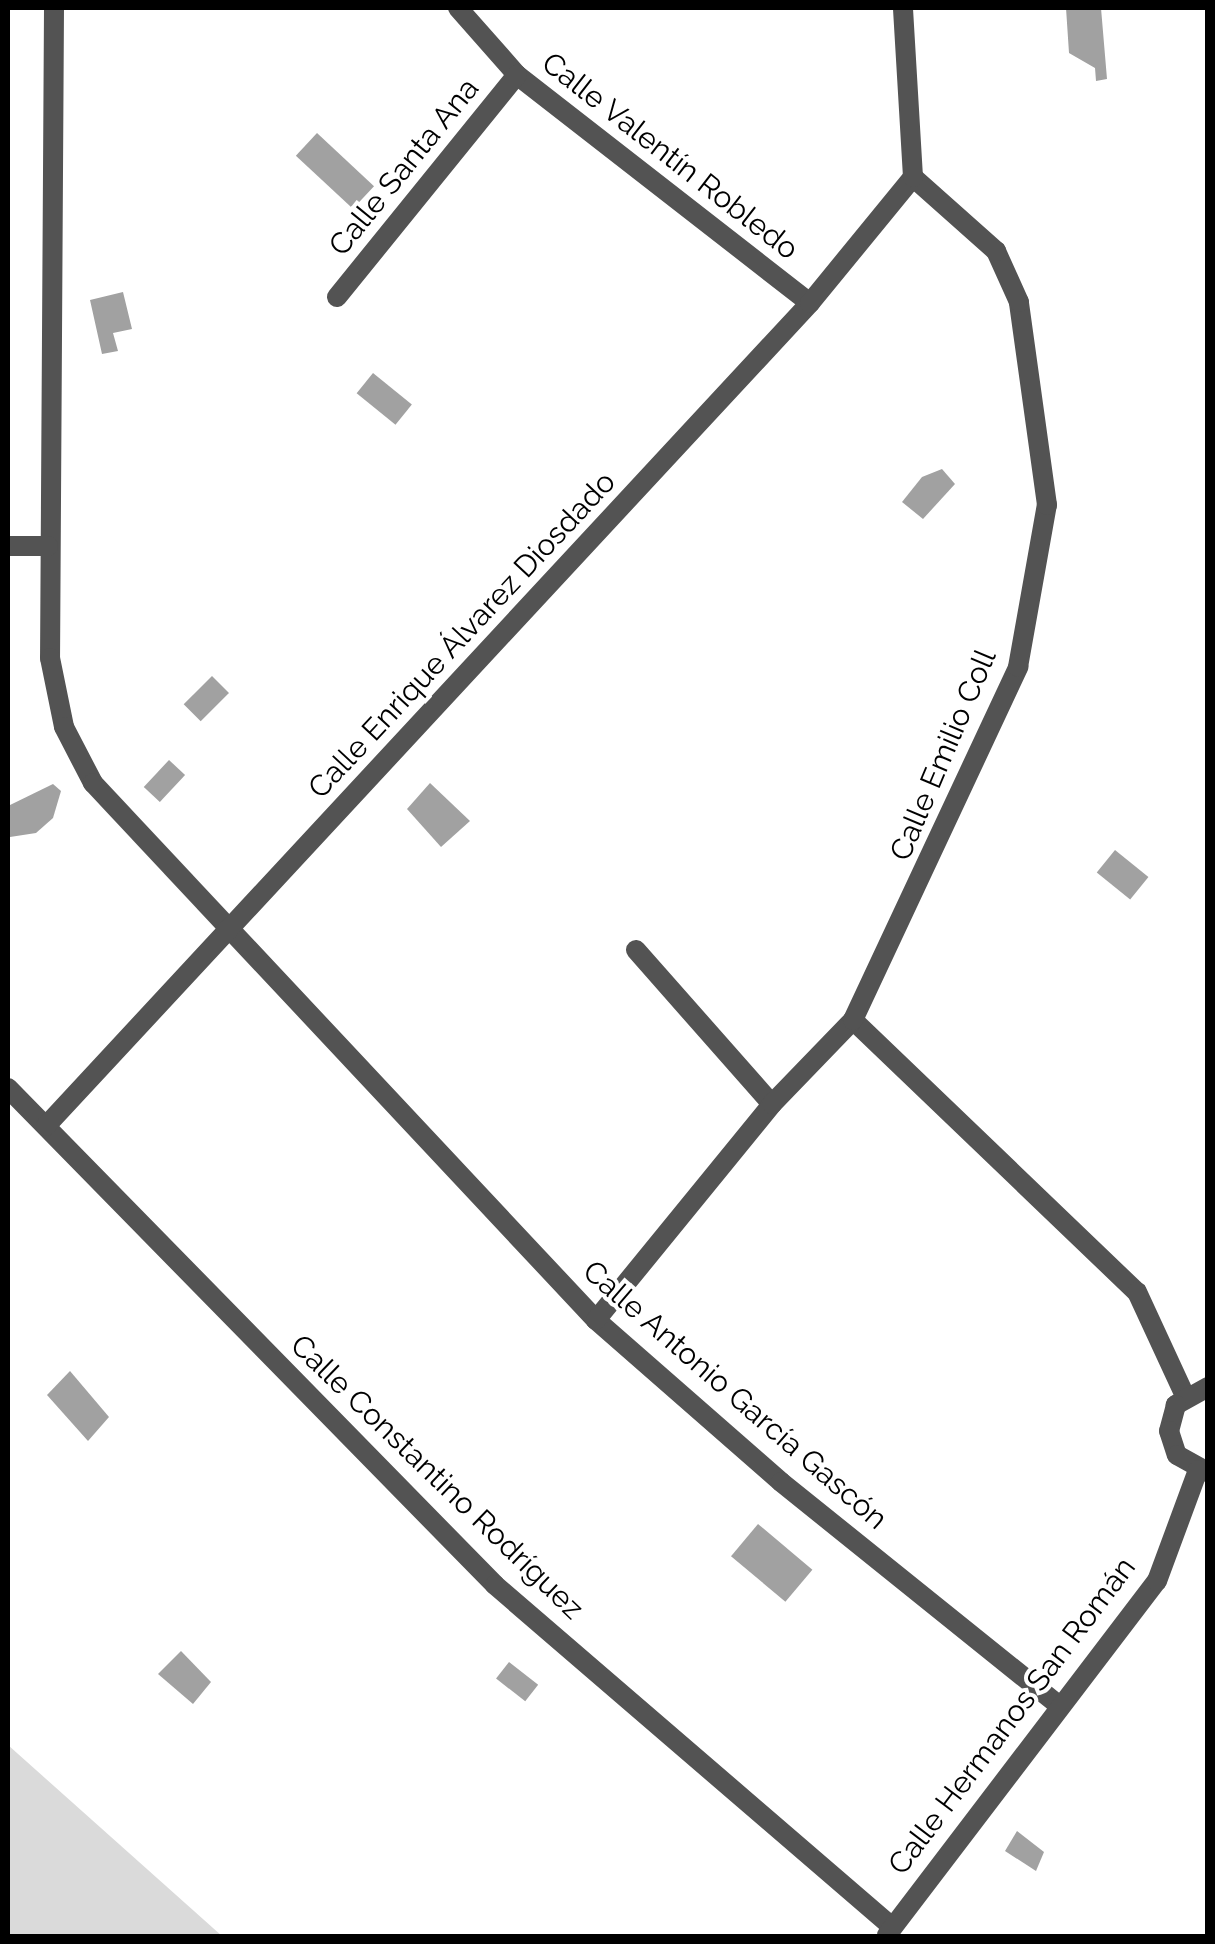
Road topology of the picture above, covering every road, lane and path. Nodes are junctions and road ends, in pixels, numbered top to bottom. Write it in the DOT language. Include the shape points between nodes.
graph roads {
  1 [pos="54,8"];
  2 [pos="458,8"];
  3 [pos="903,8"];
  4 [pos="517,75"];
  5 [pos="913,177"];
  6 [pos="337,297"];
  7 [pos="810,303"];
  8 [pos="8,546"];
  9 [pos="48,546"];
  10 [pos="226,932"];
  11 [pos="636,950"];
  12 [pos="853,1020"];
  13 [pos="8,1088"];
  14 [pos="772,1104"];
  15 [pos="46,1126"];
  16 [pos="596,1320"];
  17 [pos="1208,1387"];
  18 [pos="1185,1396"];
  19 [pos="1203,1472"];
  20 [pos="1060,1706"];
  21 [pos="888,1931"];
  1 -- 9 [label="street, Calle Antonio García Gascón"];
  2 -- 4 [label="street, Calle Valentín Robledo"];
  3 -- 5 [label="street"];
  4 -- 6 [label="street, Calle Santa Ana"];
  4 -- 7 [label="street, Calle Valentín Robledo"];
  5 -- 7 [label="street, Calle Enrique Álvarez Diosdado"];
  5 -- 12 [label="street, Calle Emilio Coll" via="996,251 1019,302 1047,505 1018,667"];
  7 -- 10 [label="street, Calle Enrique Álvarez Diosdado"];
  8 -- 9 [label="street"];
  9 -- 10 [label="street, Calle Antonio García Gascón" via="50,658 64,727 93,783"];
  10 -- 15 [label="street, Calle Enrique Álvarez Diosdado"];
  10 -- 16 [label="street, Calle Antonio García Gascón"];
  11 -- 14 [label="street"];
  12 -- 14 [label="street, Calle Emilio Coll"];
  12 -- 18 [label="street" via="1137,1292"];
  13 -- 15 [label="street, Calle Constantino Rodríguez"];
  14 -- 16 [label="street, Calle Emilio Coll"];
  15 -- 21 [label="street, Calle Constantino Rodríguez" via="495,1585"];
  16 -- 20 [label="street, Calle Antonio García Gascón" via="781,1482"];
  17 -- 18 [label="street"];
  18 -- 19 [label="street, Calle Hermanos San Román" via="1170,1417 1170,1444"];
  19 -- 20 [label="street, Calle Hermanos San Román" via="1157,1581"];
  20 -- 21 [label="street, Calle Hermanos San Román"];
}
